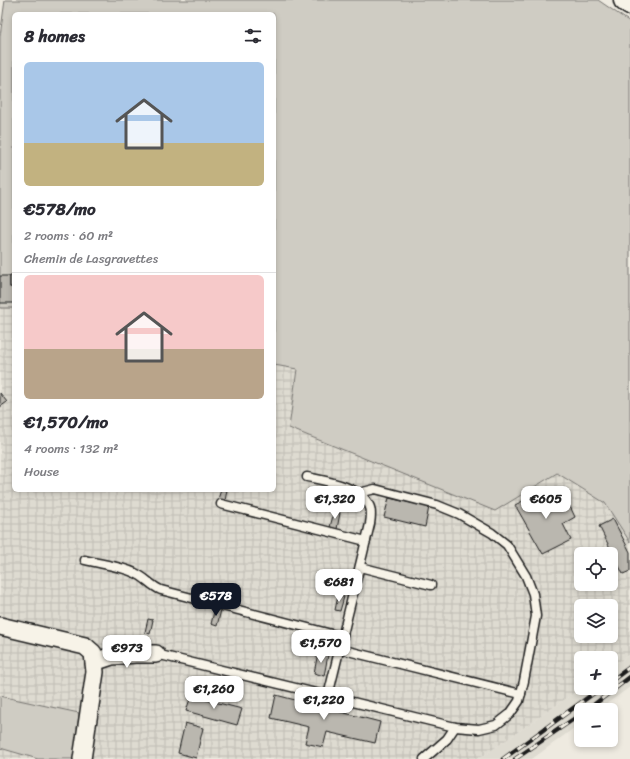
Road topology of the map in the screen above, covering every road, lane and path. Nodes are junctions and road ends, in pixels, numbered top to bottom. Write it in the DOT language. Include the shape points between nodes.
graph roads {
  1 [pos="625,0"];
  2 [pos="630,4"];
  3 [pos="307,477"];
  4 [pos="359,493"];
  5 [pos="221,504"];
  6 [pos="366,541"];
  7 [pos="85,560"];
  8 [pos="360,567"];
  9 [pos="432,585"];
  10 [pos="0,626"];
  11 [pos="343,637"];
  12 [pos="340,649"];
  13 [pos="156,654"];
  14 [pos="94,662"];
  15 [pos="521,694"];
  16 [pos="328,696"];
  17 [pos="455,727"];
  18 [pos="82,759"];
  19 [pos="424,759"];
  1 -- 2 [label="main road"];
  3 -- 4 [label="lane" via="336,483"];
  4 -- 6 [label="lane" via="370,505 370,524"];
  4 -- 15 [label="lane" via="374,489 437,505 459,514 507,545 526,576 533,594 536,616"];
  5 -- 6 [label="lane"];
  6 -- 8 [label="lane"];
  7 -- 11 [label="lane" via="133,572 142,576 154,588"];
  8 -- 9 [label="lane"];
  8 -- 11 [label="lane"];
  10 -- 14 [label="street" via="85,646 93,653"];
  11 -- 12 [label="lane"];
  12 -- 15 [label="lane"];
  12 -- 16 [label="lane"];
  13 -- 14 [label="street" via="112,656"];
  13 -- 16 [label="lane"];
  14 -- 18 [label="street" via="95,672"];
  15 -- 17 [label="lane" via="510,714 496,725 479,729"];
  16 -- 17 [label="lane"];
  17 -- 19 [label="lane" via="448,739"];
}
